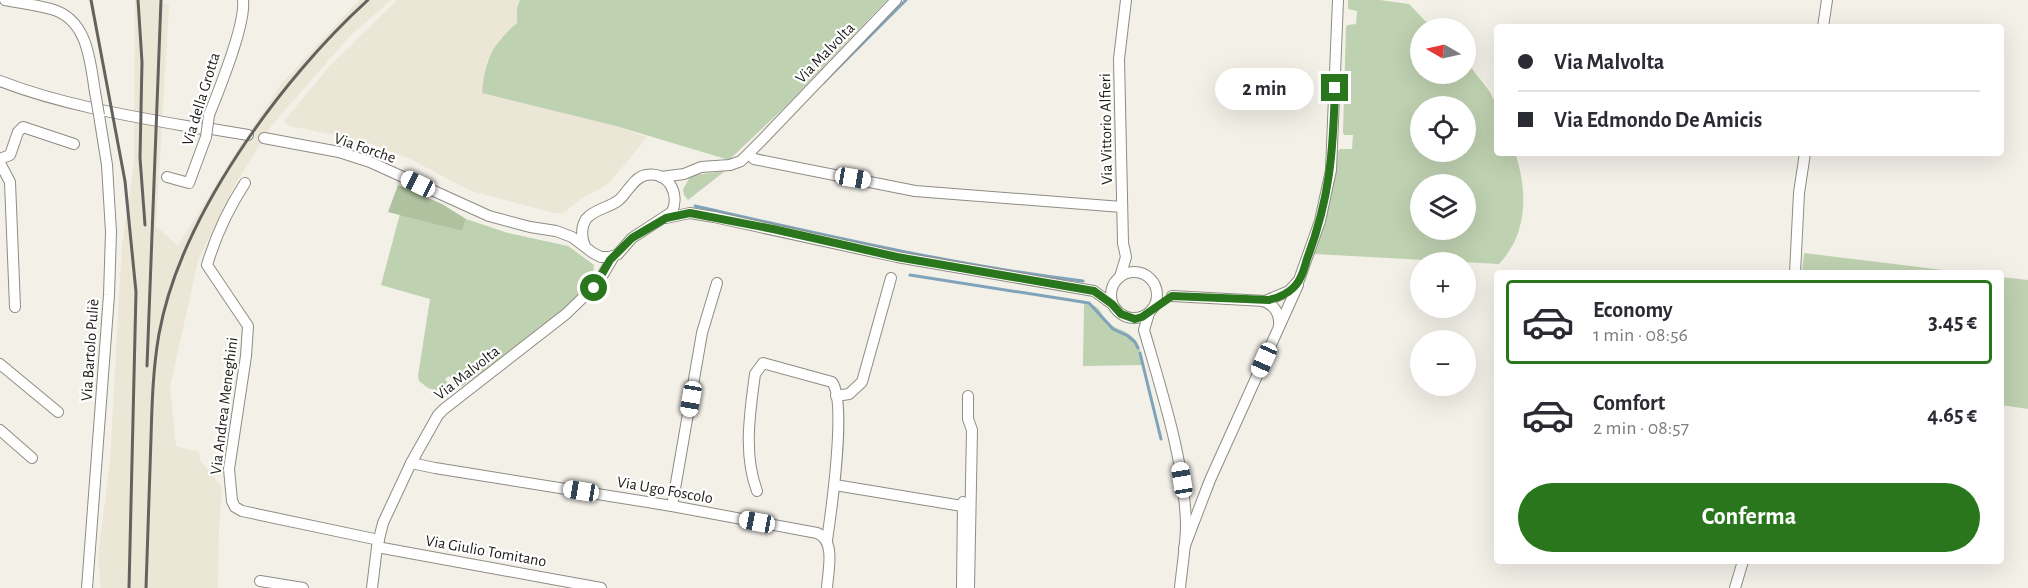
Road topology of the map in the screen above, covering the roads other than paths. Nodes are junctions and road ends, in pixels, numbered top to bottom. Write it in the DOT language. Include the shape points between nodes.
graph roads {
  1 [pos="5,0"];
  2 [pos="243,0"];
  3 [pos="896,0"];
  4 [pos="1126,0"];
  5 [pos="1338,0"];
  6 [pos="1827,0"];
  7 [pos="1823,24"];
  8 [pos="0,81"];
  9 [pos="207,132"];
  10 [pos="248,135"];
  11 [pos="264,138"];
  12 [pos="74,144"];
  13 [pos="749,154"];
  14 [pos="1805,156"];
  15 [pos="0,161"];
  16 [pos="684,174"];
  17 [pos="167,177"];
  18 [pos="661,177"];
  19 [pos="245,183"];
  20 [pos="675,196"];
  21 [pos="1122,207"];
  22 [pos="690,213"];
  23 [pos="666,218"];
  24 [pos="584,223"];
  25 [pos="556,231"];
  26 [pos="589,250"];
  27 [pos="614,256"];
  28 [pos="1125,257"];
  29 [pos="1303,270"];
  30 [pos="1795,270"];
  31 [pos="1138,273"];
  32 [pos="601,278"];
  33 [pos="891,278"];
  34 [pos="1118,279"];
  35 [pos="717,283"];
  36 [pos="1155,286"];
  37 [pos="1094,291"];
  38 [pos="1172,296"];
  39 [pos="1228,298"];
  40 [pos="1263,301"];
  41 [pos="1112,304"];
  42 [pos="15,307"];
  43 [pos="1152,310"];
  44 [pos="1127,318"];
  45 [pos="1279,327"];
  46 [pos="1144,330"];
  47 [pos="0,364"];
  48 [pos="836,396"];
  49 [pos="968,396"];
  50 [pos="57,412"];
  51 [pos="0,430"];
  52 [pos="32,458"];
  53 [pos="411,463"];
  54 [pos="1210,480"];
  55 [pos="835,485"];
  56 [pos="1182,485"];
  57 [pos="757,491"];
  58 [pos="672,506"];
  59 [pos="967,507"];
  60 [pos="827,540"];
  61 [pos="378,544"];
  62 [pos="1184,548"];
  63 [pos="1742,564"];
  64 [pos="260,581"];
  65 [pos="285,587"];
  66 [pos="591,587"];
  67 [pos="87,588"];
  68 [pos="303,588"];
  69 [pos="372,588"];
  70 [pos="601,588"];
  71 [pos="827,588"];
  72 [pos="962,588"];
  73 [pos="969,588"];
  74 [pos="1180,588"];
  75 [pos="1735,588"];
  1 -- 67 [label="street, Via Bartolo Puliè, bridge" via="53,10 66,15 77,26 87,45 107,165 110,274"];
  2 -- 9 [label="street, Via della Grotta, bridge" via="240,28 209,115"];
  3 -- 13 [label="street, Via Malvolta"];
  4 -- 21 [label="street, Via Vittorio Alfieri" via="1119,59"];
  5 -- 29 [label="street" via="1331,170 1323,211"];
  6 -- 7 [label="street"];
  8 -- 9 [label="street" via="33,94"];
  9 -- 10 [label="street"];
  9 -- 17 [label="street, Via della Grotta" via="189,183"];
  11 -- 25 [label="street, Via Forche" via="339,152 489,216"];
  12 -- 15 [label="street" via="24,127 18,132 10,155"];
  13 -- 16 [label="street, Via Malvolta" via="730,165 701,167"];
  13 -- 21 [label="street" via="754,159 915,191"];
  14 -- 30 [label="street"];
  15 -- 42 [label="street" via="10,182"];
  16 -- 18 [label="street, Via Malvolta"];
  16 -- 20 [label="street"];
  18 -- 20 [label="street" via="670,184"];
  18 -- 24 [label="street, Via Malvolta" via="646,175 638,179 622,198 592,214"];
  19 -- 61 [label="street, Via Andrea Meneghini" via="228,208 207,265 248,326 229,469 232,501 242,511"];
  20 -- 22 [label="street"];
  20 -- 23 [label="street" via="674,209"];
  21 -- 28 [label="street, Via Vittorio Alfieri"];
  22 -- 23 [label="street, Via Malvolta"];
  22 -- 37 [label="street" via="897,257"];
  23 -- 27 [label="street, Via Malvolta" via="640,232"];
  24 -- 25 [label="street, Via Forche"];
  24 -- 26 [label="street" via="582,235"];
  25 -- 26 [label="street, Via Forche"];
  26 -- 27 [label="street, Via Forche" via="605,257"];
  26 -- 32 [label="street" via="599,264"];
  27 -- 32 [label="street, Via Malvolta"];
  28 -- 31 [label="street"];
  28 -- 34 [label="street, Via Vittorio Alfieri"];
  29 -- 39 [label="street" via="1275,292"];
  29 -- 40 [label="street" via="1292,289"];
  29 -- 45 [label="street"];
  31 -- 34 [label="street"];
  31 -- 36 [label="street"];
  32 -- 53 [label="street, Via Malvolta" via="566,314 444,409"];
  33 -- 48 [label="street" via="862,382 849,394"];
  34 -- 37 [label="street"];
  34 -- 41 [label="street" via="1112,288"];
  35 -- 58 [label="street" via="702,333"];
  36 -- 38 [label="street"];
  36 -- 43 [label="street"];
  37 -- 41 [label="street"];
  38 -- 39 [label="street"];
  38 -- 43 [label="street"];
  39 -- 40 [label="street"];
  40 -- 45 [label="street" via="1278,312"];
  41 -- 44 [label="street"];
  43 -- 44 [label="street" via="1142,317"];
  43 -- 46 [label="street"];
  44 -- 46 [label="street"];
  45 -- 54 [label="street"];
  46 -- 56 [label="street"];
  47 -- 50 [label="street"];
  48 -- 55 [label="street"];
  48 -- 57 [label="street" via="832,382 763,363 759,366 749,426"];
  49 -- 59 [label="street" via="972,430"];
  51 -- 52 [label="street"];
  53 -- 58 [label="street, Via Ugo Foscolo"];
  53 -- 61 [label="street, Via Malvolta"];
  54 -- 56 [label="street" via="1197,494"];
  54 -- 62 [label="street"];
  55 -- 59 [label="street"];
  55 -- 60 [label="street"];
  56 -- 62 [label="street"];
  58 -- 60 [label="street, Via Ugo Foscolo" via="817,532"];
  59 -- 72 [label="street"];
  59 -- 73 [label="street"];
  60 -- 71 [label="street"];
  61 -- 66 [label="street, Via Giulio Tomitano"];
  61 -- 69 [label="street, Via Malvolta"];
  62 -- 74 [label="street"];
  63 -- 75 [label="street"];
  64 -- 65 [label="street"];
  65 -- 68 [label="street"];
  66 -- 70 [label="street, Via Giulio Tomitano"];
}
